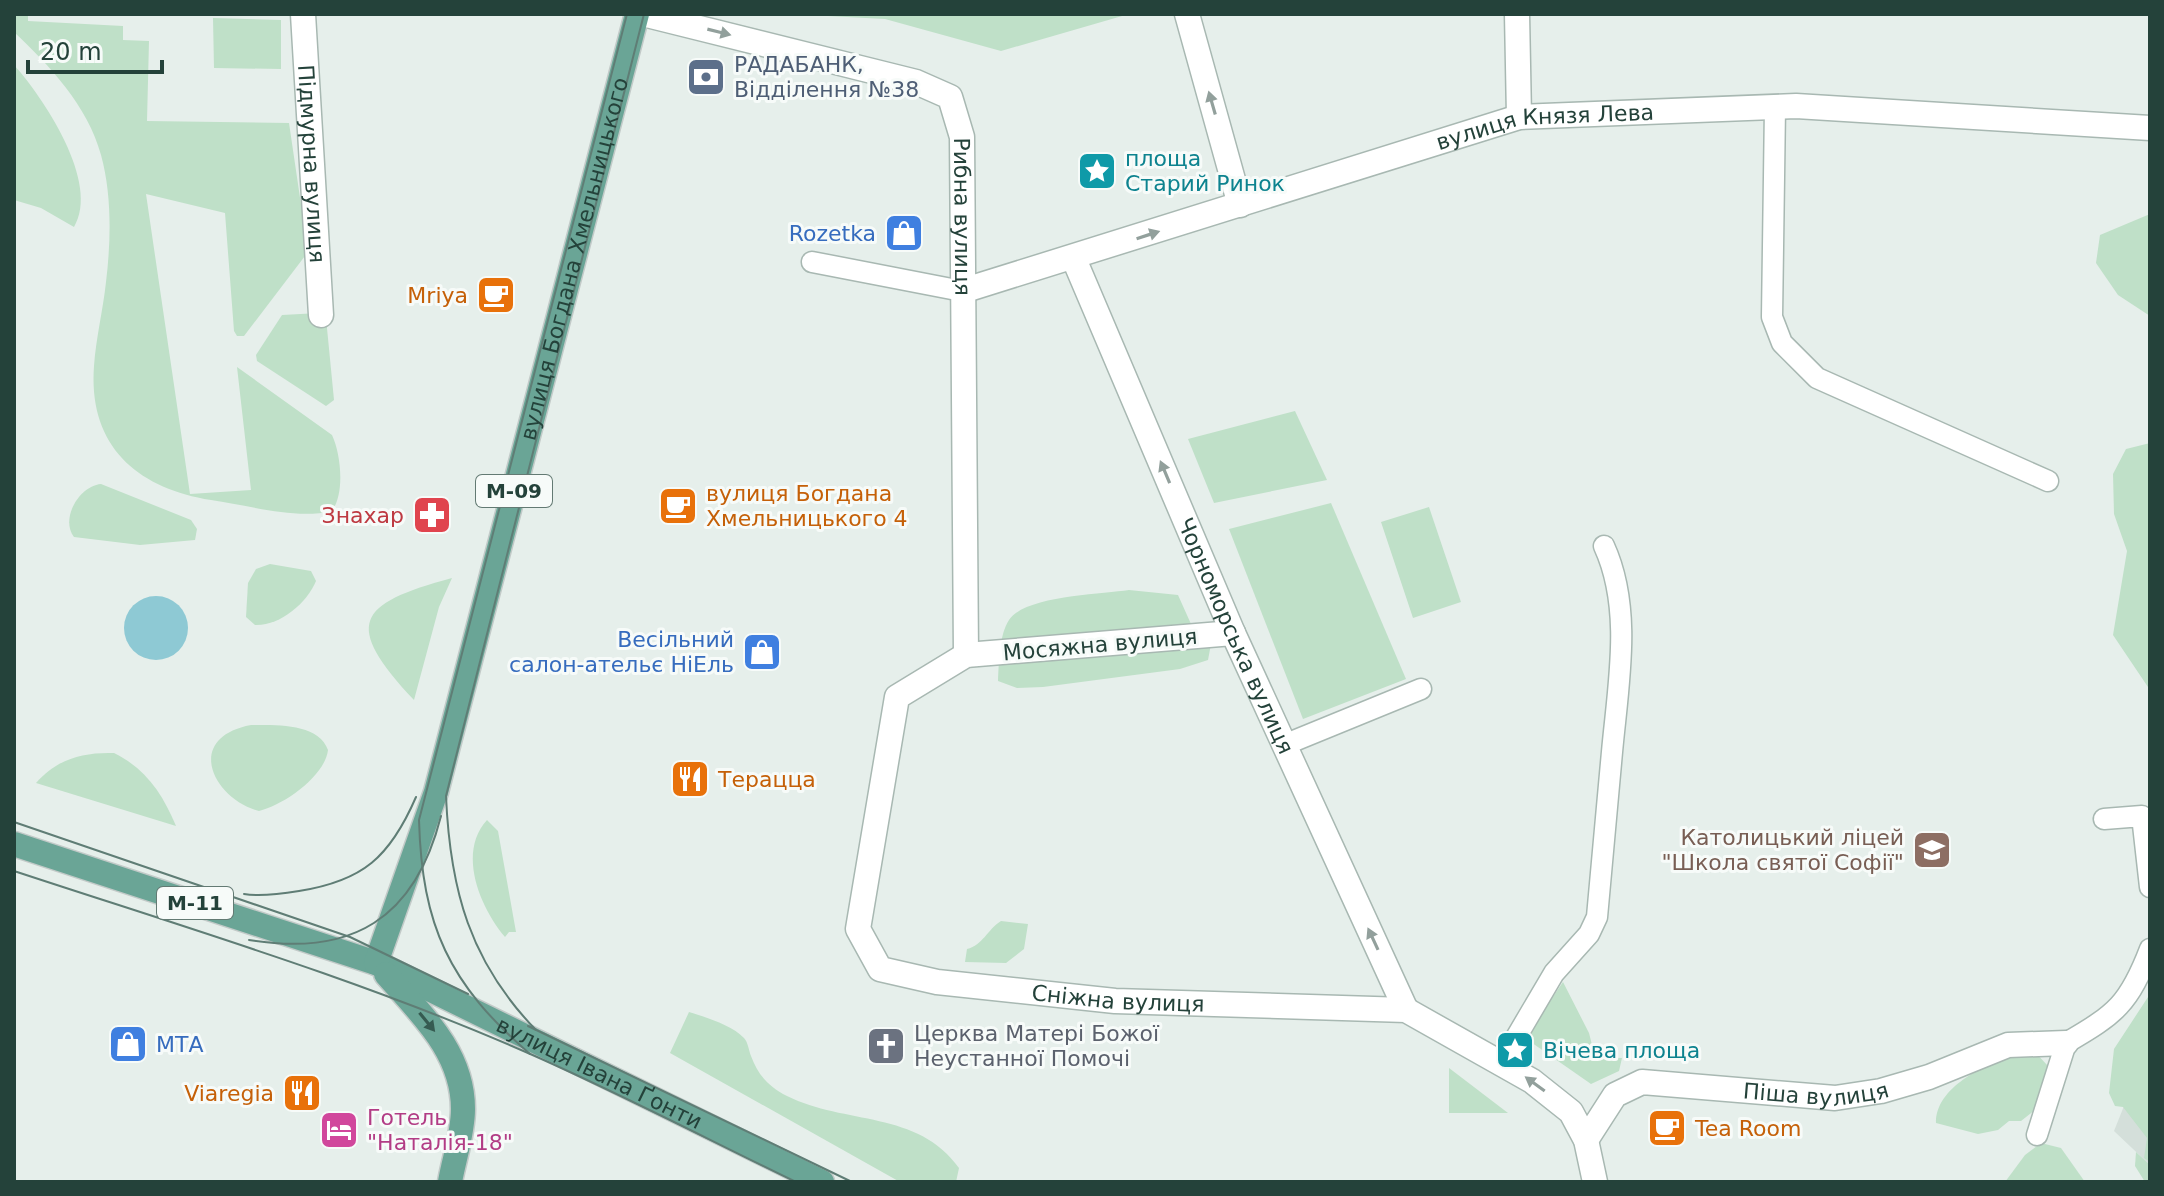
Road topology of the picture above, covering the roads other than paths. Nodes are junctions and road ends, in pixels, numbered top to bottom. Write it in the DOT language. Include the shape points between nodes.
graph roads {
  1 [pos="303,14"];
  2 [pos="637,14"];
  3 [pos="643,14"];
  4 [pos="1187,14"];
  5 [pos="1517,14"];
  6 [pos="1775,107"];
  7 [pos="1519,117"];
  8 [pos="2150,128"];
  9 [pos="1240,205"];
  10 [pos="1074,259"];
  11 [pos="812,262"];
  12 [pos="962,291"];
  13 [pos="321,315"];
  14 [pos="2048,481"];
  15 [pos="1604,546"];
  16 [pos="1233,633"];
  17 [pos="966,655"];
  18 [pos="1421,689"];
  19 [pos="1284,745"];
  20 [pos="2104,819"];
  21 [pos="14,844"];
  22 [pos="2150,887"];
  23 [pos="2150,949"];
  24 [pos="376,963"];
  25 [pos="1406,1010"];
  26 [pos="2066,1043"];
  27 [pos="1501,1063"];
  28 [pos="2037,1135"];
  29 [pos="1586,1140"];
  30 [pos="450,1182"];
  31 [pos="822,1182"];
  32 [pos="1595,1182"];
  1 -- 13 [label="street, Підмурна вулиця"];
  2 -- 24 [label="main road, вулиця Богдана Хмельницького / М-09" via="436,792"];
  3 -- 12 [label="street, Рибна вулиця, one-way" via="916,82 950,97 962,137"];
  9 -- 4 [label="street, one-way"];
  5 -- 7 [label="street"];
  6 -- 7 [label="street, вулиця Князя Лева"];
  6 -- 8 [label="street, вулиця Князя Лева"];
  6 -- 14 [label="lane" via="1772,317 1782,343 1817,378"];
  7 -- 9 [label="street, вулиця Князя Лева"];
  10 -- 9 [label="street, вулиця Князя Лева, one-way"];
  10 -- 12 [label="street, вулиця Князя Лева"];
  16 -- 10 [label="street, Чорноморська вулиця, one-way"];
  11 -- 12 [label="lane"];
  12 -- 17 [label="street, Рибна вулиця"];
  15 -- 27 [label="lane" via="1619,597 1620,666 1597,917 1589,934 1554,973"];
  16 -- 17 [label="street, Мосяжна вулиця"];
  16 -- 19 [label="street, Чорноморська вулиця"];
  17 -- 25 [label="street, Сніжна вулиця" via="897,697 858,929 880,969 937,982 1115,1001"];
  18 -- 19 [label="lane"];
  25 -- 19 [label="street, Чорноморська вулиця, one-way"];
  20 -- 22 [label="lane" via="2142,816"];
  21 -- 24 [label="main road, М-11"];
  23 -- 26 [label="lane" via="2137,984 2112,1016"];
  24 -- 30 [label="main road, one-way" via="457,1062 463,1110"];
  24 -- 31 [label="main road, вулиця Івана Ґонти"];
  25 -- 27 [label="street"];
  26 -- 28 [label="lane"];
  26 -- 29 [label="street, Піша вулиця" via="2008,1045 1929,1077 1835,1098 1642,1082 1615,1095"];
  29 -- 27 [label="street, one-way" via="1571,1112"];
  29 -- 32 [label="street"];
}
